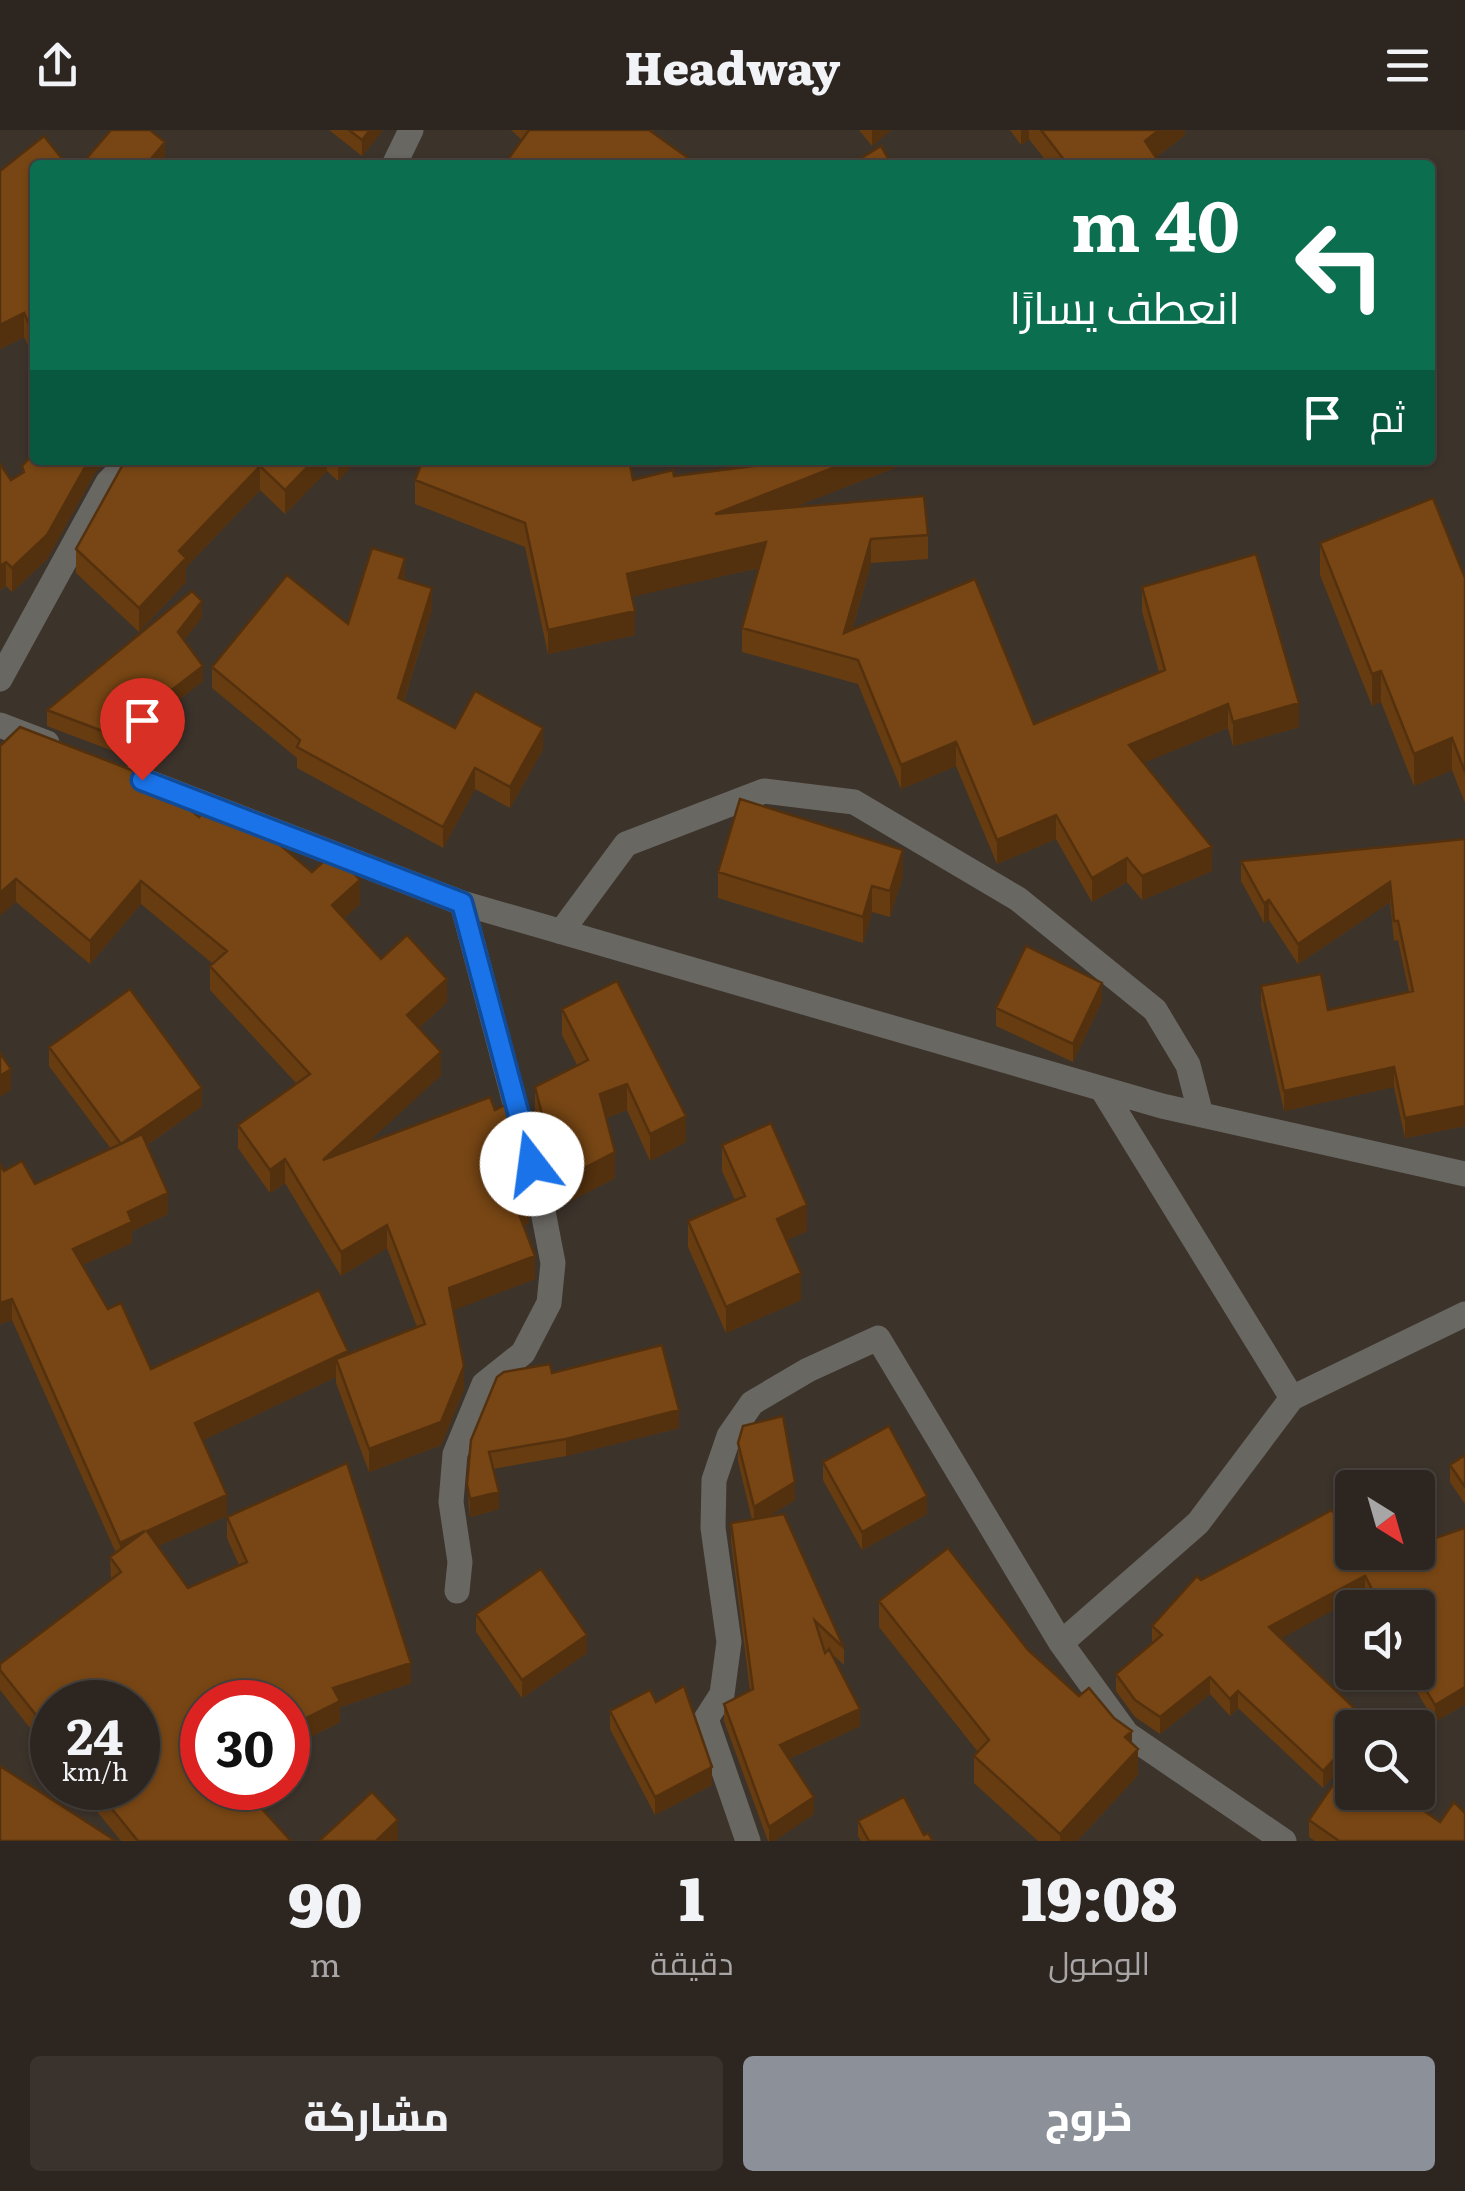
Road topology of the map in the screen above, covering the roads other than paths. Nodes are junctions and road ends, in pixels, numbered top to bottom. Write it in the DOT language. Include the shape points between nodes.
graph roads {
  1 [pos="410,130"];
  2 [pos="396,160"];
  3 [pos="125,465"];
  4 [pos="0,678"];
  5 [pos="0,725"];
  6 [pos="74,753"];
  7 [pos="111,768"];
  8 [pos="462,903"];
  9 [pos="561,932"];
  10 [pos="1102,1089"];
  11 [pos="1201,1115"];
  12 [pos="1465,1174"];
  13 [pos="1465,1314"];
  14 [pos="1292,1398"];
  15 [pos="457,1591"];
  16 [pos="1061,1643"];
  17 [pos="748,1841"];
  18 [pos="1284,1841"];
  1 -- 2 [label="street"];
  3 -- 4 [label="street" via="108,482"];
  5 -- 6 [label="street"];
  7 -- 8 [label="street"];
  8 -- 9 [label="street"];
  8 -- 15 [label="street" via="542,1201 552,1263 549,1303 523,1353 484,1384 455,1454"];
  9 -- 10 [label="street"];
  9 -- 11 [label="street" via="626,844 764,792 854,802 1018,900 1155,1010 1188,1065"];
  10 -- 11 [label="street"];
  10 -- 14 [label="street"];
  11 -- 12 [label="street"];
  13 -- 14 [label="street"];
  14 -- 16 [label="street" via="1198,1523"];
  16 -- 17 [label="street" via="878,1338 752,1403 728,1436 714,1480 712,1528 729,1642 722,1694 706,1719"];
  16 -- 18 [label="street" via="1127,1734"];
}
